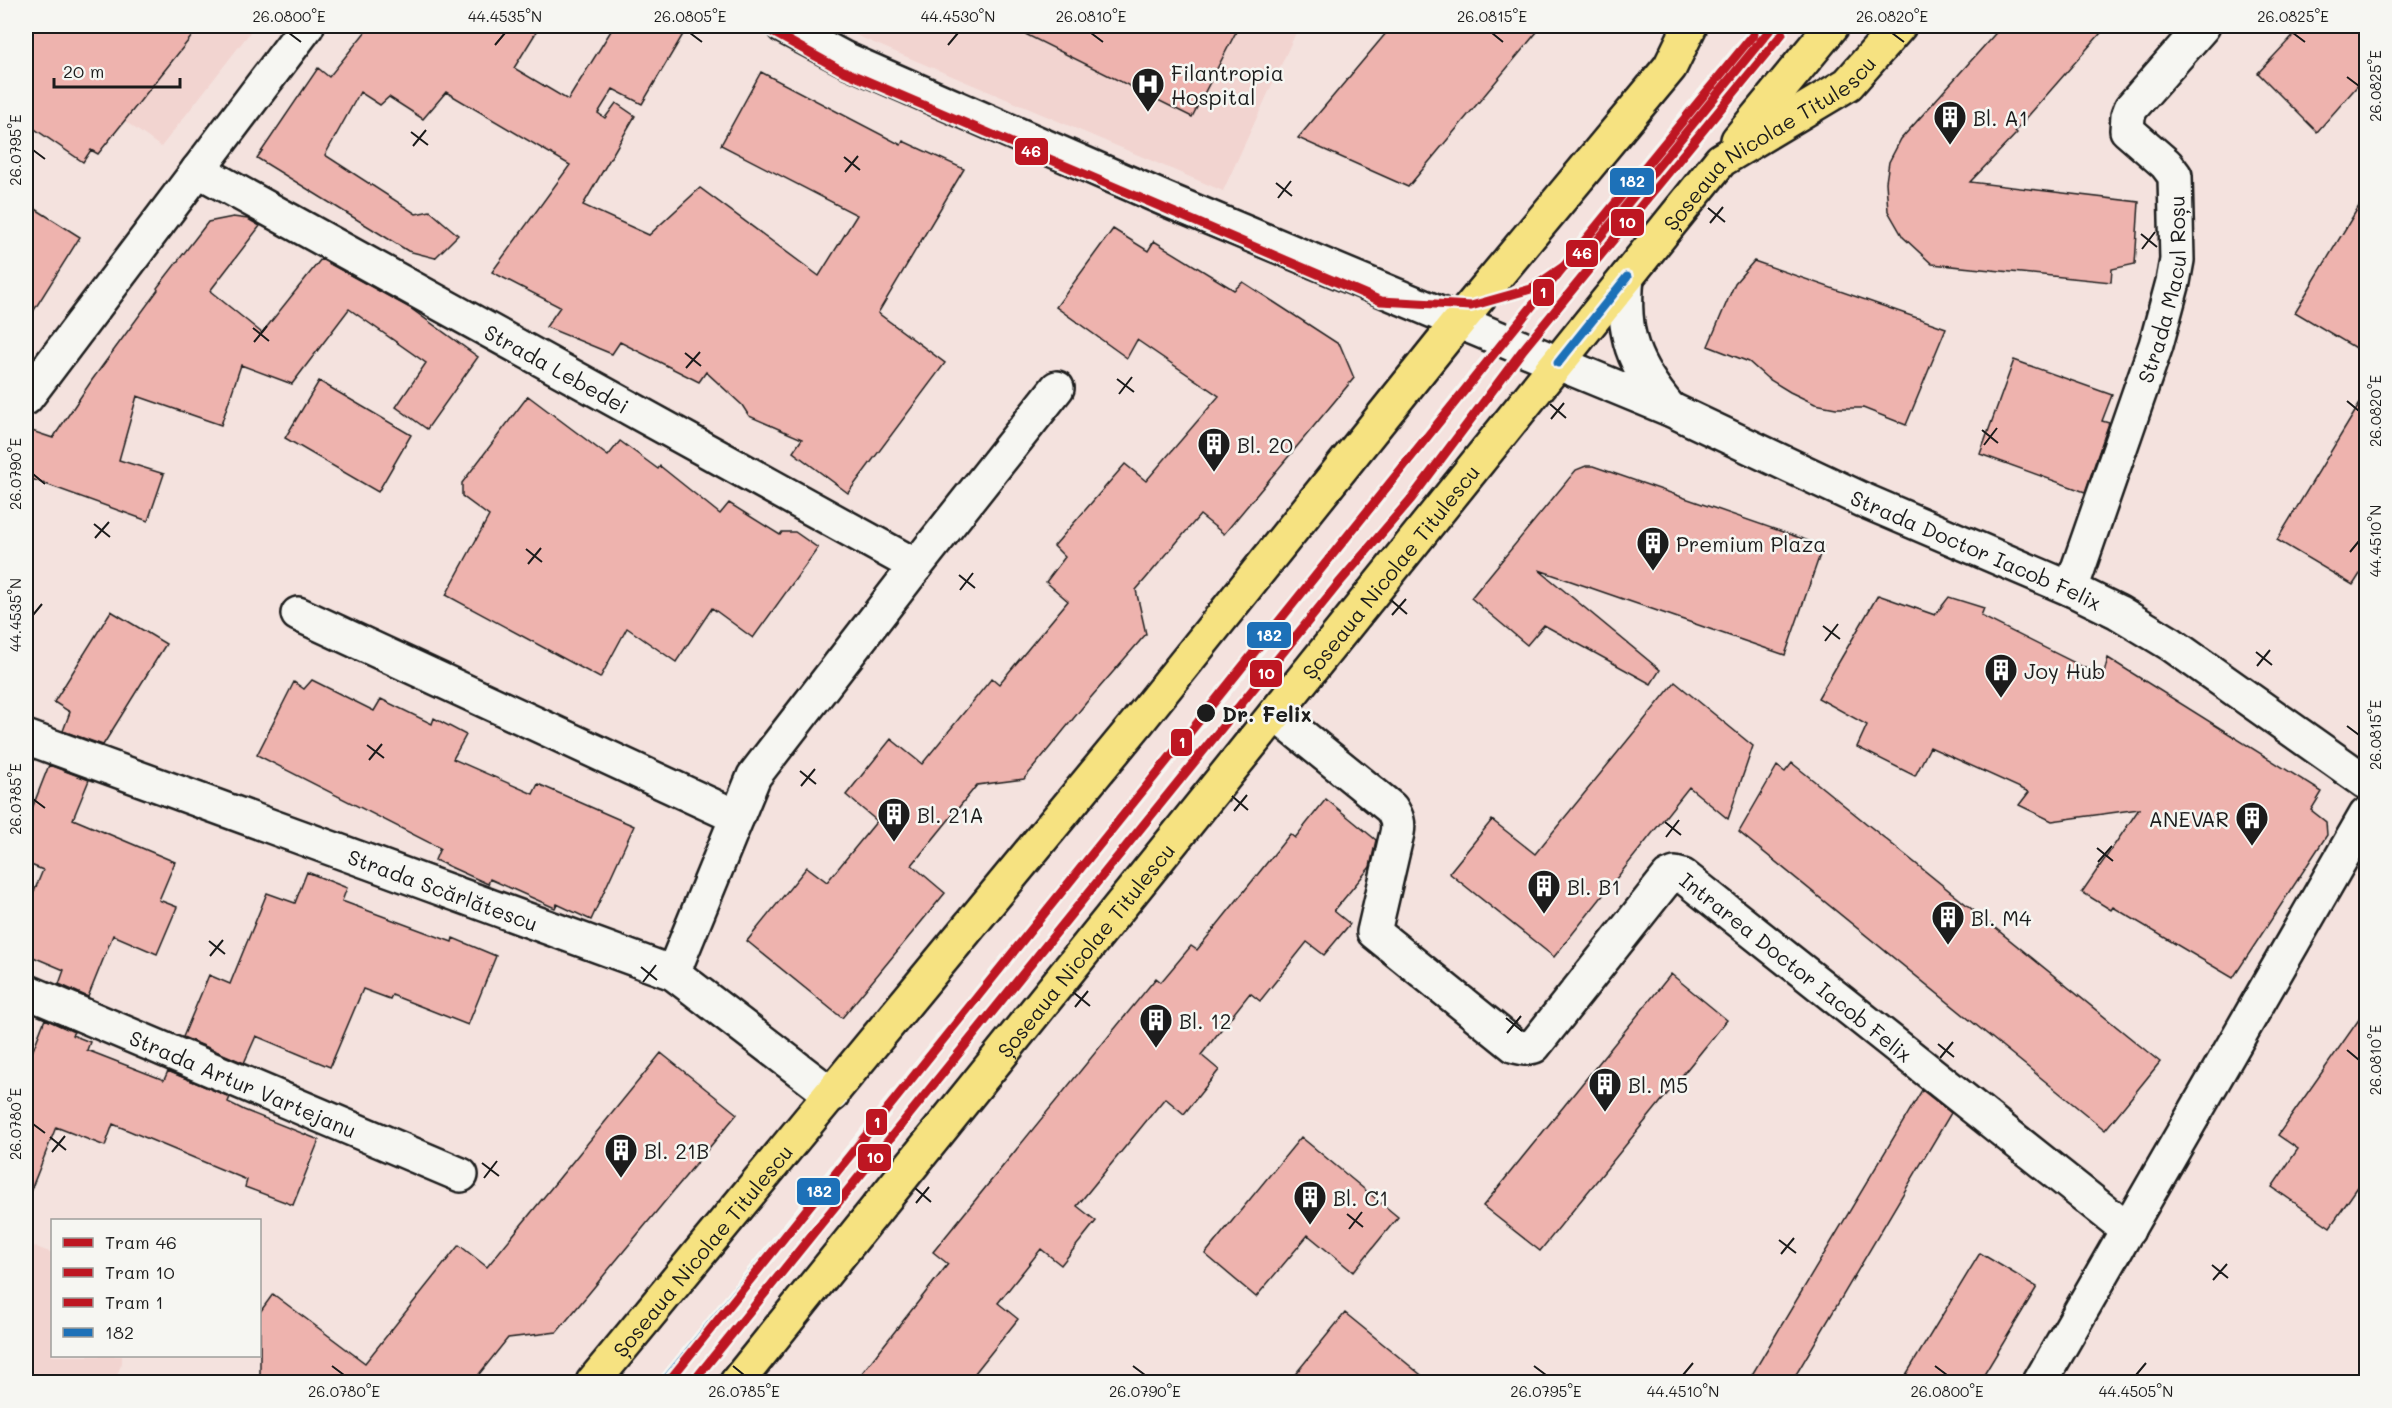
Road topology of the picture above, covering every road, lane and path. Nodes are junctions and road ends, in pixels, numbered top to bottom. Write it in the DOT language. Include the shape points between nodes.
graph roads {
  1 [pos="307,26"];
  2 [pos="783,26"];
  3 [pos="1690,26"];
  4 [pos="1704,26"];
  5 [pos="1832,26"];
  6 [pos="1899,26"];
  7 [pos="2203,26"];
  8 [pos="1670,67"];
  9 [pos="1721,160"];
  10 [pos="198,170"];
  11 [pos="1627,277"];
  12 [pos="1459,321"];
  13 [pos="1558,363"];
  14 [pos="30,383"];
  15 [pos="1057,388"];
  16 [pos="1672,410"];
  17 [pos="916,566"];
  18 [pos="2071,589"];
  19 [pos="298,614"];
  20 [pos="1275,714"];
  21 [pos="26,737"];
  22 [pos="2367,782"];
  23 [pos="2367,814"];
  24 [pos="737,817"];
  25 [pos="673,973"];
  26 [pos="26,991"];
  27 [pos="832,1095"];
  28 [pos="461,1175"];
  29 [pos="2128,1230"];
  30 [pos="593,1383"];
  31 [pos="737,1383"];
  32 [pos="2040,1383"];
  1 -- 10 [label="street"];
  2 -- 12 [label="street" via="844,59"];
  3 -- 8 [label="main road, Șoseaua Nicolae Titulescu"];
  4 -- 8 [label="main road"];
  5 -- 9 [label="main road"];
  6 -- 9 [label="main road, Șoseaua Nicolae Titulescu" via="1848,84"];
  7 -- 18 [label="street, Strada Macul Roșu" via="2128,116 2127,130 2175,176 2176,271 2156,345"];
  8 -- 12 [label="main road, Șoseaua Nicolae Titulescu"];
  9 -- 11 [label="main road, Șoseaua Nicolae Titulescu"];
  10 -- 14 [label="street"];
  10 -- 17 [label="street, Strada Lebedei"];
  11 -- 13 [label="main road, Șoseaua Nicolae Titulescu"];
  11 -- 16 [label="street" via="1624,300 1628,337 1644,373"];
  12 -- 13 [label="street, Strada Doctor Iacob Felix"];
  12 -- 27 [label="main road, Șoseaua Nicolae Titulescu" via="1130,732"];
  13 -- 16 [label="street, Strada Doctor Iacob Felix"];
  13 -- 20 [label="main road, Șoseaua Nicolae Titulescu"];
  15 -- 17 [label="street"];
  16 -- 18 [label="street, Strada Doctor Iacob Felix" via="1863,500"];
  17 -- 24 [label="street" via="754,776"];
  18 -- 22 [label="street, Strada Doctor Iacob Felix" via="2171,644"];
  19 -- 24 [label="street"];
  20 -- 29 [label="street, Intrarea Doctor Iacob Felix" via="1391,808 1399,825 1374,932 1515,1046 1534,1046 1668,877 1683,876"];
  20 -- 31 [label="main road, Șoseaua Nicolae Titulescu"];
  21 -- 25 [label="street, Strada Scărlătescu"];
  23 -- 29 [label="street"];
  24 -- 25 [label="street"];
  25 -- 27 [label="street, Strada Scărlătescu"];
  26 -- 28 [label="street, Strada Artur Vartejanu"];
  27 -- 30 [label="main road, Șoseaua Nicolae Titulescu"];
  29 -- 32 [label="street"];
}
